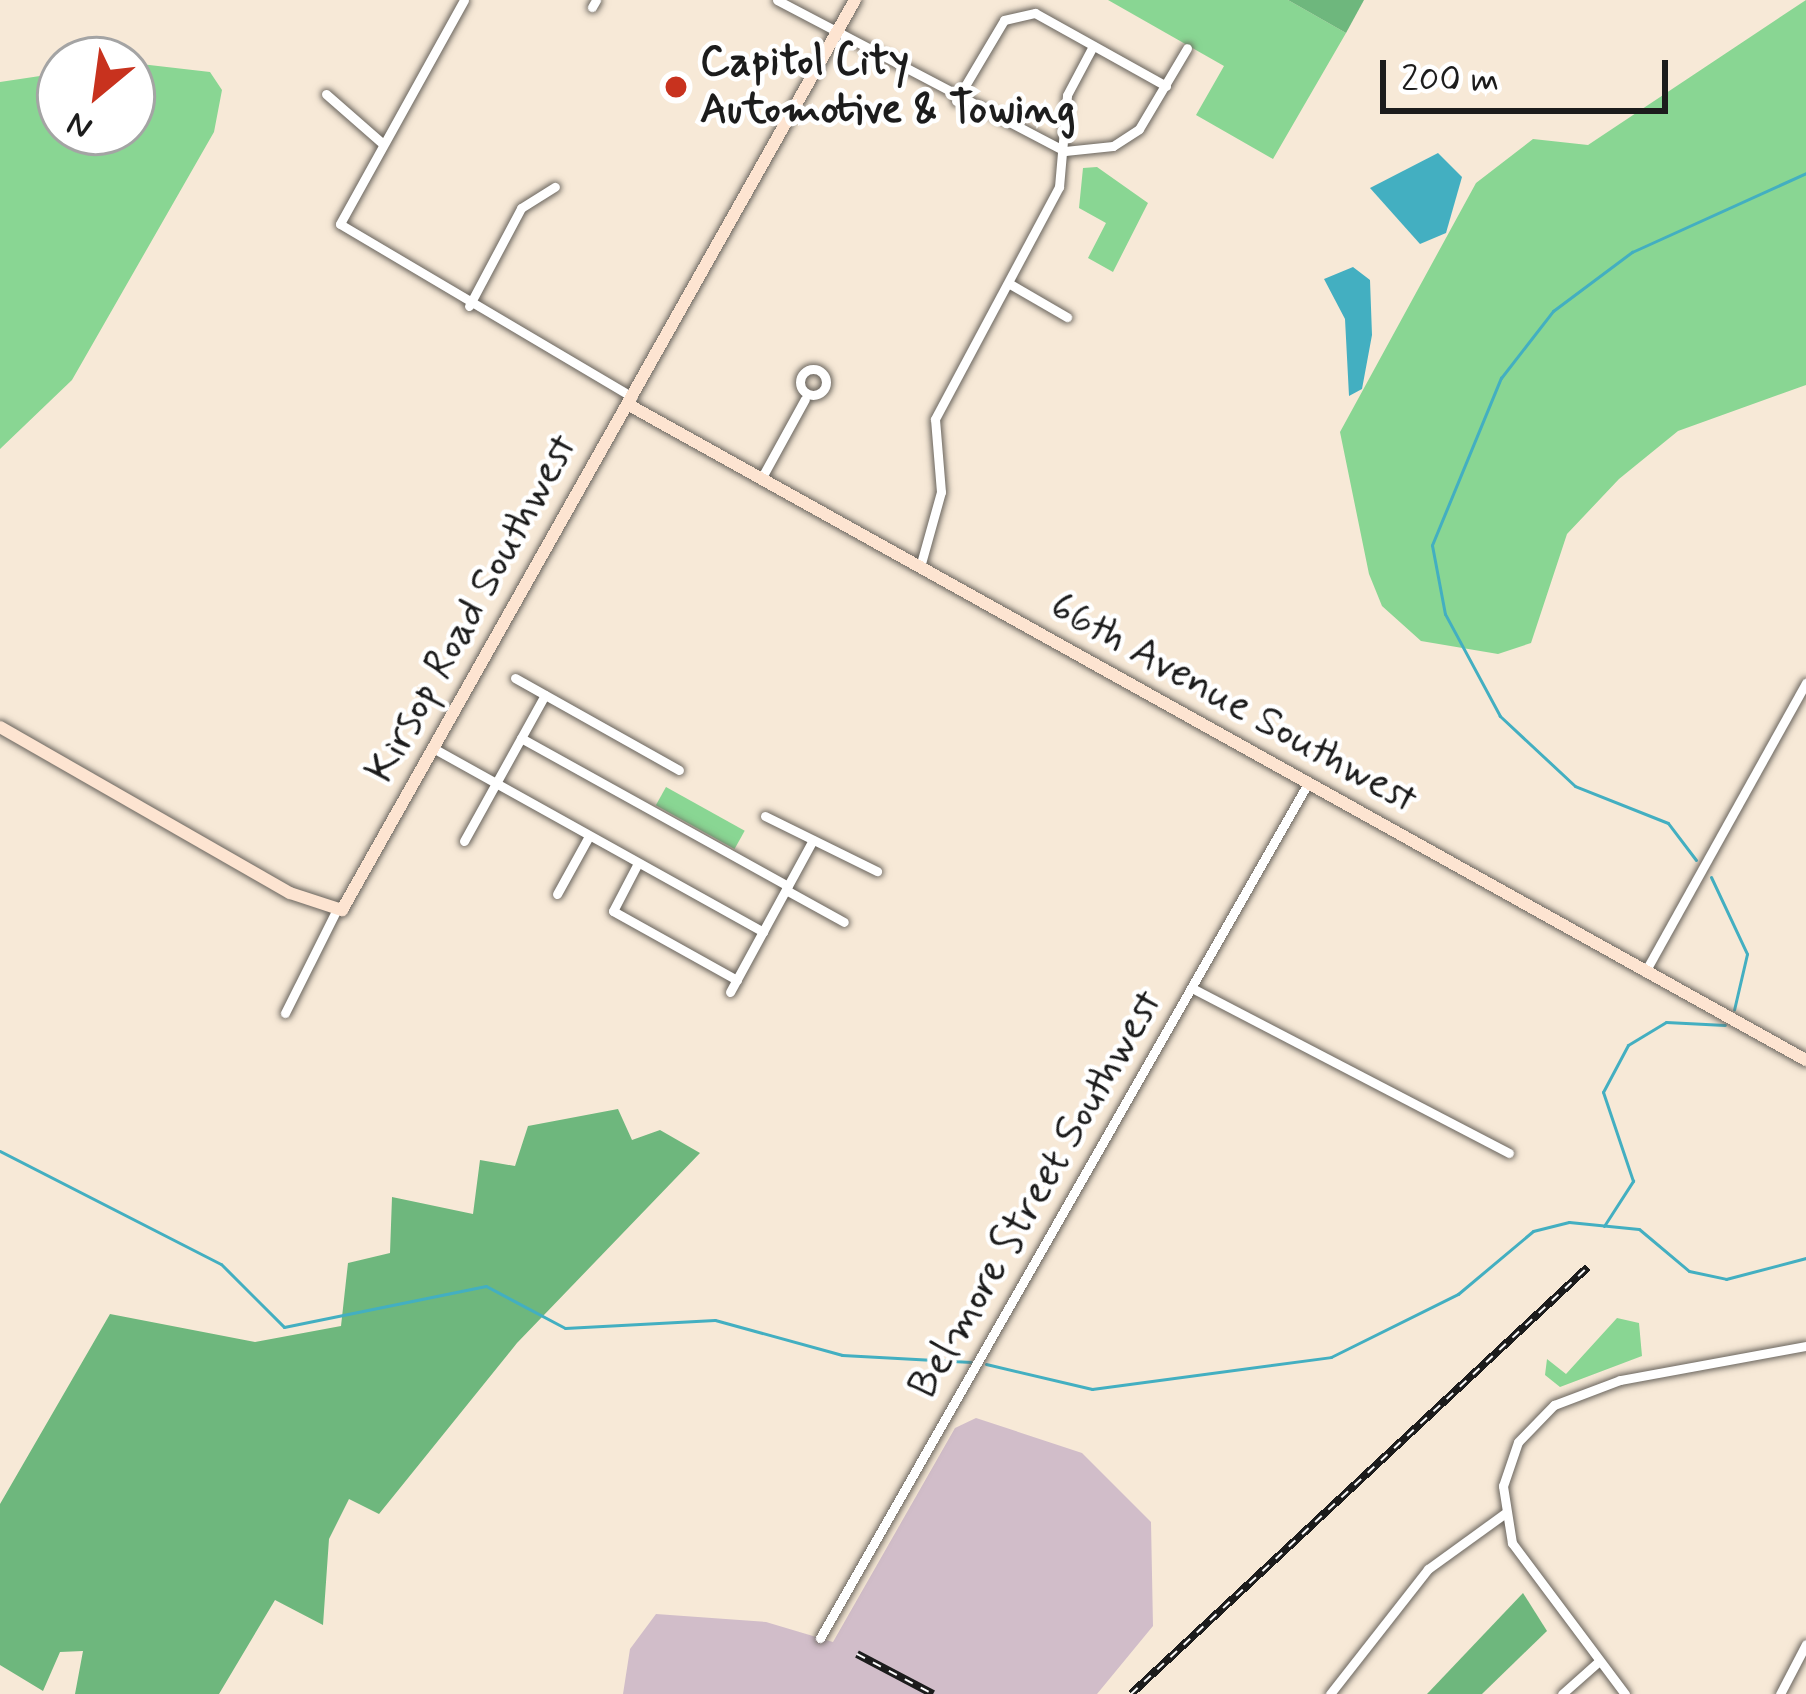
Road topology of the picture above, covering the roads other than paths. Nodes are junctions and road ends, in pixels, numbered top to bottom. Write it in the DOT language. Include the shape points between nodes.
graph roads {
  1 [pos="464,0"];
  2 [pos="777,0"];
  3 [pos="855,0"];
  4 [pos="836,33"];
  5 [pos="1093,46"];
  6 [pos="1187,48"];
  7 [pos="1166,86"];
  8 [pos="326,94"];
  9 [pos="956,100"];
  10 [pos="382,143"];
  11 [pos="1065,151"];
  12 [pos="555,187"];
  13 [pos="1010,284"];
  14 [pos="469,306"];
  15 [pos="1067,317"];
  16 [pos="805,399"];
  17 [pos="631,401"];
  18 [pos="761,478"];
  19 [pos="920,567"];
  20 [pos="515,678"];
  21 [pos="1806,683"];
  22 [pos="545,695"];
  23 [pos="0,727"];
  24 [pos="521,738"];
  25 [pos="433,748"];
  26 [pos="679,770"];
  27 [pos="1308,783"];
  28 [pos="496,784"];
  29 [pos="766,816"];
  30 [pos="589,836"];
  31 [pos="813,840"];
  32 [pos="464,841"];
  33 [pos="638,863"];
  34 [pos="877,872"];
  35 [pos="787,888"];
  36 [pos="557,894"];
  37 [pos="335,913"];
  38 [pos="844,922"];
  39 [pos="763,932"];
  40 [pos="1645,972"];
  41 [pos="737,980"];
  42 [pos="1194,989"];
  43 [pos="730,992"];
  44 [pos="285,1013"];
  45 [pos="1806,1060"];
  46 [pos="1509,1153"];
  47 [pos="1806,1346"];
  48 [pos="1504,1514"];
  49 [pos="820,1638"];
  50 [pos="1806,1644"];
  51 [pos="1598,1662"];
  52 [pos="1330,1694"];
  53 [pos="1562,1694"];
  54 [pos="1624,1694"];
  55 [pos="1780,1694"];
  1 -- 10 [label="street"];
  2 -- 4 [label="street"];
  3 -- 4 [label="street, Kirsop Road Southwest"];
  4 -- 9 [label="street"];
  4 -- 17 [label="street, Kirsop Road Southwest"];
  5 -- 7 [label="street"];
  5 -- 9 [label="street" via="1035,13 1004,20"];
  5 -- 11 [label="street" via="1067,95"];
  6 -- 7 [label="street"];
  7 -- 11 [label="street" via="1112,146"];
  8 -- 10 [label="street"];
  9 -- 11 [label="street"];
  10 -- 14 [label="street, 66th Avenue Southwest" via="340,224"];
  11 -- 13 [label="street" via="1059,187"];
  12 -- 14 [label="street" via="521,208"];
  13 -- 15 [label="street"];
  13 -- 19 [label="street" via="935,419 941,492"];
  14 -- 17 [label="street, 66th Avenue Southwest"];
  16 -- 18 [label="street"];
  17 -- 18 [label="street, 66th Avenue Southwest"];
  17 -- 25 [label="street, Kirsop Road Southwest"];
  18 -- 19 [label="street, 66th Avenue Southwest"];
  19 -- 27 [label="street, 66th Avenue Southwest"];
  20 -- 22 [label="street"];
  21 -- 40 [label="street"];
  22 -- 24 [label="street"];
  22 -- 26 [label="street"];
  23 -- 37 [label="street"];
  24 -- 28 [label="street"];
  24 -- 35 [label="street"];
  25 -- 28 [label="street"];
  25 -- 37 [label="street, Kirsop Road Southwest"];
  27 -- 40 [label="street, 66th Avenue Southwest"];
  27 -- 42 [label="street, Belmore Street Southwest"];
  28 -- 30 [label="street"];
  28 -- 32 [label="street"];
  29 -- 31 [label="street"];
  30 -- 33 [label="street"];
  30 -- 36 [label="street"];
  31 -- 34 [label="street"];
  31 -- 35 [label="street"];
  33 -- 39 [label="street"];
  33 -- 41 [label="street" via="613,911"];
  35 -- 38 [label="street"];
  35 -- 39 [label="street"];
  37 -- 44 [label="street"];
  39 -- 41 [label="street"];
  40 -- 45 [label="street, 66th Avenue Southwest"];
  41 -- 43 [label="street"];
  42 -- 46 [label="street"];
  42 -- 49 [label="street, Belmore Street Southwest"];
  47 -- 48 [label="street" via="1653,1370 1555,1405 1514,1451"];
  48 -- 51 [label="street" via="1516,1551"];
  48 -- 52 [label="street" via="1416,1581"];
  50 -- 55 [label="street"];
  51 -- 53 [label="street"];
  51 -- 54 [label="street"];
}
